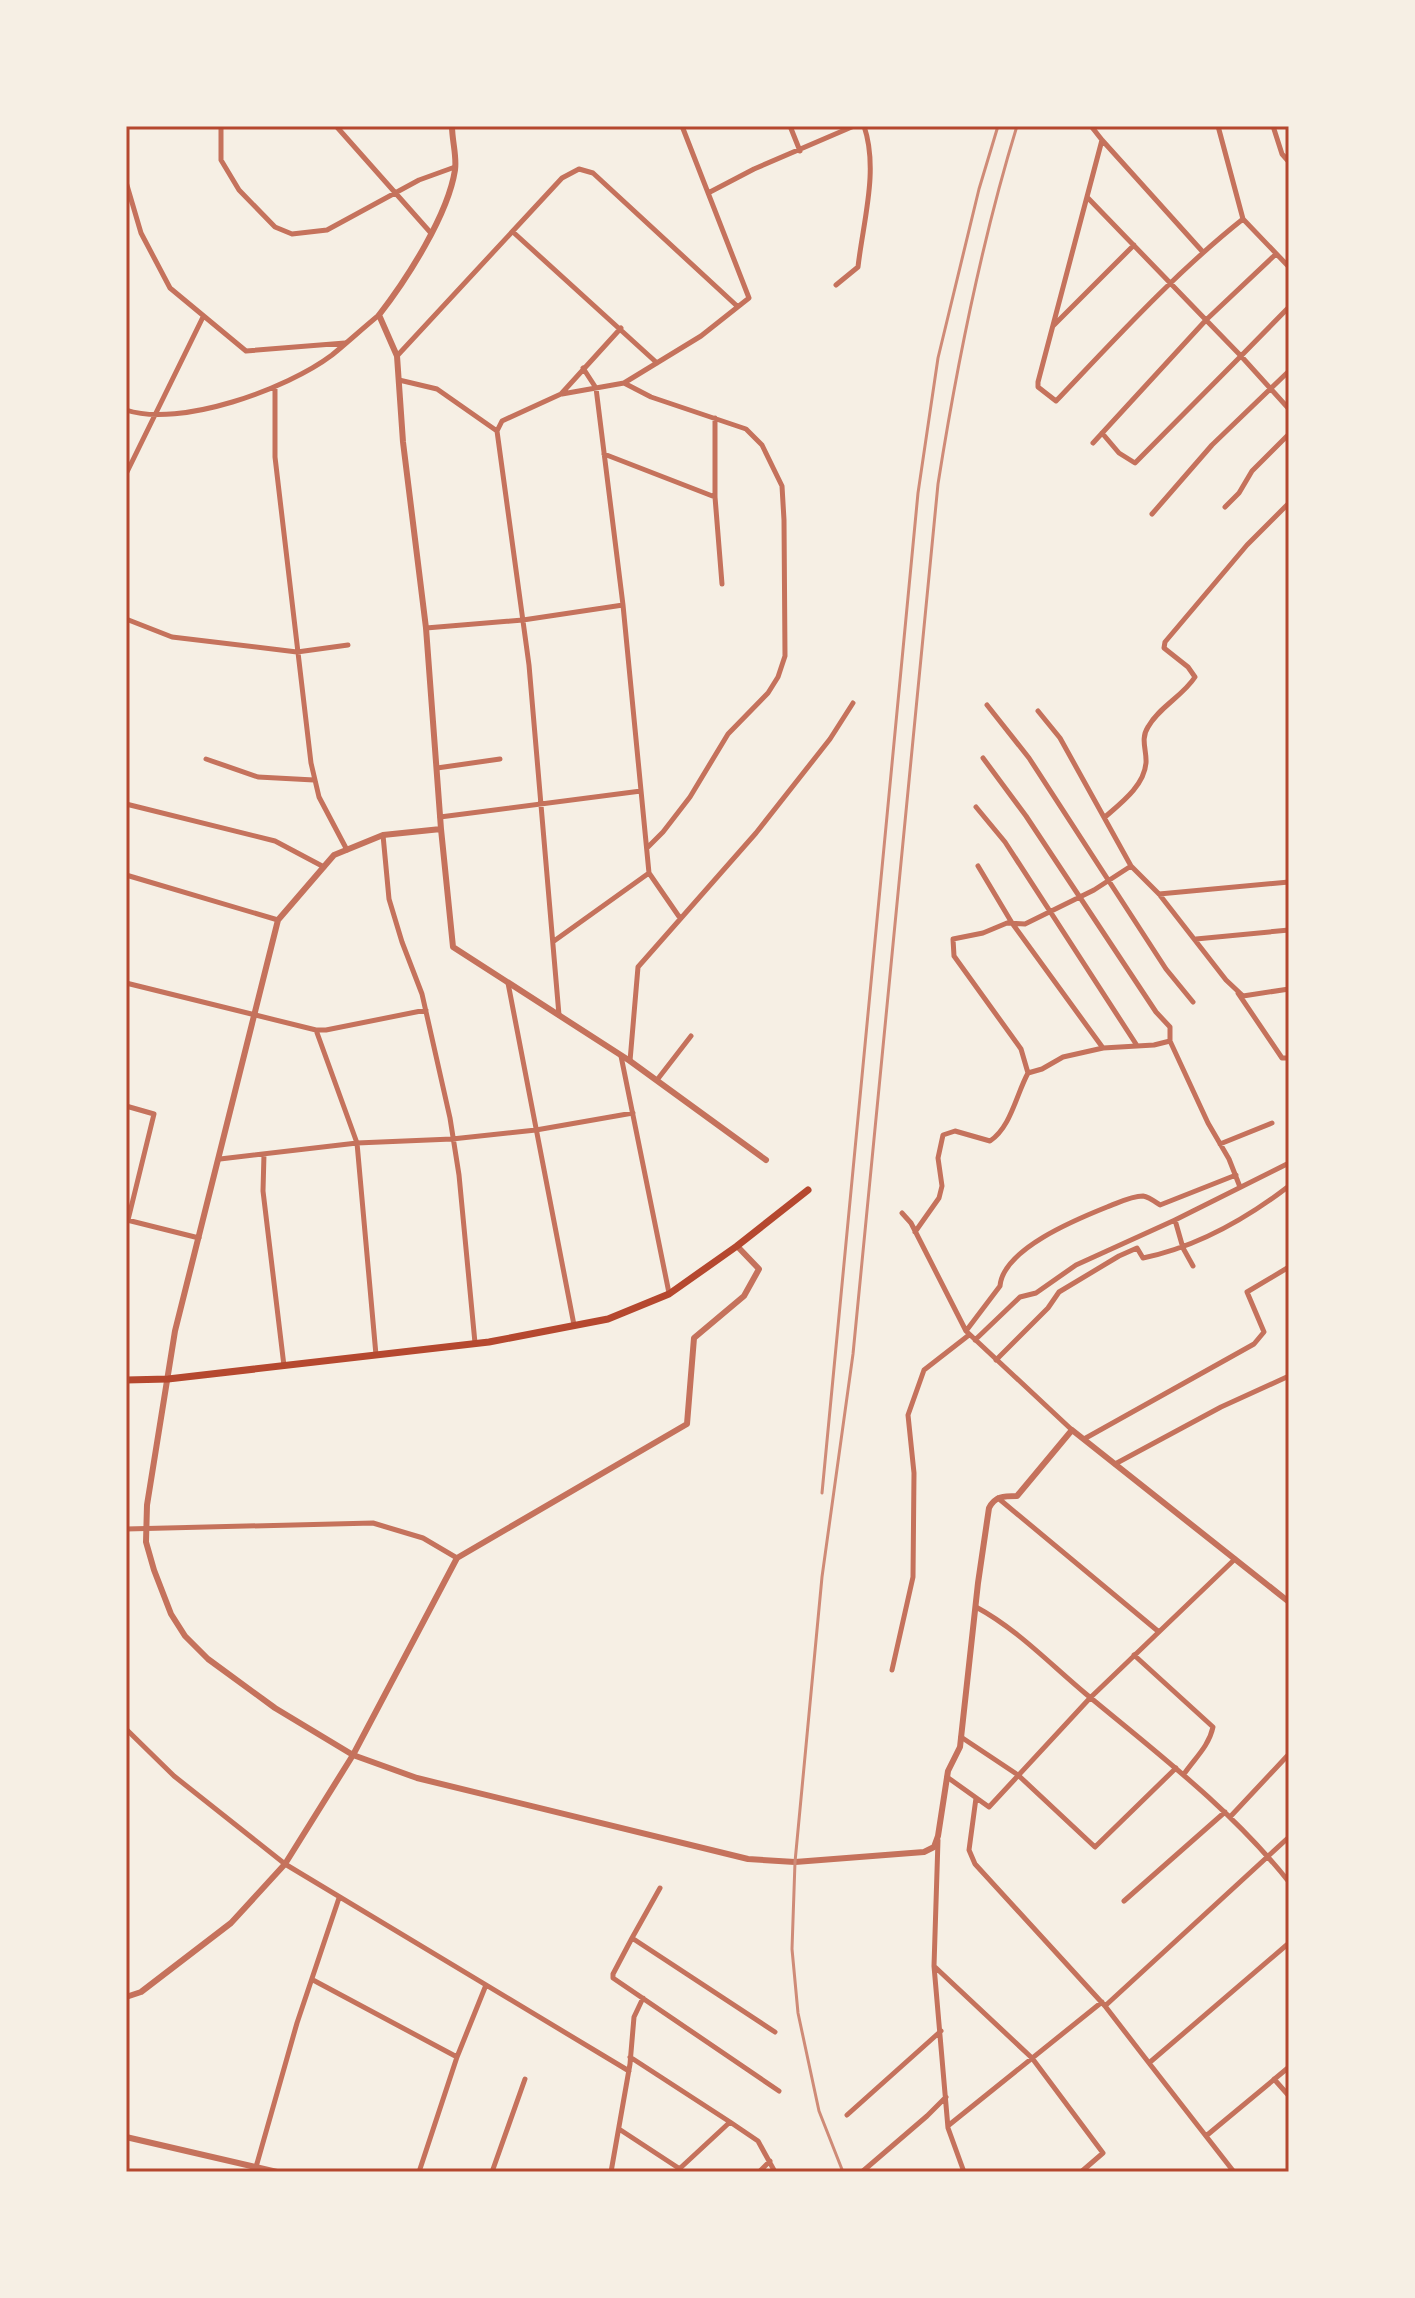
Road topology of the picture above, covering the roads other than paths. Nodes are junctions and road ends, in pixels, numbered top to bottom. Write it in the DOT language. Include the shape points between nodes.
graph roads {
  1 [pos="221,126"];
  2 [pos="336,126"];
  3 [pos="452,126"];
  4 [pos="682,126"];
  5 [pos="790,126"];
  6 [pos="854,126"];
  7 [pos="864,126"];
  8 [pos="1091,126"];
  9 [pos="1218,126"];
  10 [pos="1273,126"];
  11 [pos="1102,140"];
  12 [pos="800,151"];
  13 [pos="1289,162"];
  14 [pos="455,167"];
  15 [pos="126,182"];
  16 [pos="710,192"];
  17 [pos="396,193"];
  18 [pos="1087,197"];
  19 [pos="1243,219"];
  20 [pos="513,231"];
  21 [pos="430,232"];
  22 [pos="1134,245"];
  23 [pos="1202,251"];
  24 [pos="1276,254"];
  25 [pos="1289,267"];
  26 [pos="1169,284"];
  27 [pos="836,285"];
  28 [pos="737,306"];
  29 [pos="1289,307"];
  30 [pos="379,315"];
  31 [pos="203,317"];
  32 [pos="1206,320"];
  33 [pos="1052,327"];
  34 [pos="621,328"];
  35 [pos="345,343"];
  36 [pos="397,356"];
  37 [pos="1241,356"];
  38 [pos="657,363"];
  39 [pos="583,368"];
  40 [pos="1289,371"];
  41 [pos="399,380"];
  42 [pos="624,383"];
  43 [pos="275,387"];
  44 [pos="596,388"];
  45 [pos="1271,389"];
  46 [pos="561,394"];
  47 [pos="1289,409"];
  48 [pos="126,410"];
  49 [pos="157,415"];
  50 [pos="715,418"];
  51 [pos="497,431"];
  52 [pos="1102,433"];
  53 [pos="1289,434"];
  54 [pos="1093,443"];
  55 [pos="604,454"];
  56 [pos="126,474"];
  57 [pos="715,497"];
  58 [pos="1289,503"];
  59 [pos="1225,507"];
  60 [pos="1152,514"];
  61 [pos="722,584"];
  62 [pos="623,605"];
  63 [pos="126,619"];
  64 [pos="523,620"];
  65 [pos="426,628"];
  66 [pos="348,645"];
  67 [pos="297,652"];
  68 [pos="853,703"];
  69 [pos="987,705"];
  70 [pos="1038,711"];
  71 [pos="983,758"];
  72 [pos="206,759"];
  73 [pos="500,759"];
  74 [pos="437,768"];
  75 [pos="314,780"];
  76 [pos="641,791"];
  77 [pos="126,804"];
  78 [pos="542,804"];
  79 [pos="976,807"];
  80 [pos="440,817"];
  81 [pos="1105,818"];
  82 [pos="441,829"];
  83 [pos="383,835"];
  84 [pos="647,848"];
  85 [pos="348,851"];
  86 [pos="978,866"];
  87 [pos="1131,866"];
  88 [pos="325,867"];
  89 [pos="649,873"];
  90 [pos="126,875"];
  91 [pos="1110,879"];
  92 [pos="1289,882"];
  93 [pos="1159,894"];
  94 [pos="1080,897"];
  95 [pos="1050,913"];
  96 [pos="680,918"];
  97 [pos="278,920"];
  98 [pos="1012,923"];
  99 [pos="1289,930"];
  100 [pos="1196,939"];
  101 [pos="554,941"];
  102 [pos="507,982"];
  103 [pos="126,983"];
  104 [pos="1289,989"];
  105 [pos="1243,996"];
  106 [pos="1193,1002"];
  107 [pos="426,1010"];
  108 [pos="253,1014"];
  109 [pos="559,1015"];
  110 [pos="316,1030"];
  111 [pos="691,1036"];
  112 [pos="1170,1041"];
  113 [pos="1137,1045"];
  114 [pos="1103,1048"];
  115 [pos="621,1055"];
  116 [pos="1289,1058"];
  117 [pos="630,1061"];
  118 [pos="1028,1073"];
  119 [pos="657,1080"];
  120 [pos="126,1106"];
  121 [pos="633,1113"];
  122 [pos="1272,1123"];
  123 [pos="536,1130"];
  124 [pos="452,1139"];
  125 [pos="357,1143"];
  126 [pos="1220,1144"];
  127 [pos="264,1154"];
  128 [pos="220,1159"];
  129 [pos="766,1160"];
  130 [pos="1289,1163"];
  131 [pos="1236,1175"];
  132 [pos="1289,1186"];
  133 [pos="1240,1187"];
  134 [pos="808,1190"];
  135 [pos="902,1213"];
  136 [pos="127,1220"];
  137 [pos="1175,1220"];
  138 [pos="915,1232"];
  139 [pos="200,1239"];
  140 [pos="737,1246"];
  141 [pos="1183,1248"];
  142 [pos="1193,1266"];
  143 [pos="1289,1267"];
  144 [pos="669,1294"];
  145 [pos="574,1325"];
  146 [pos="968,1333"];
  147 [pos="975,1340"];
  148 [pos="475,1343"];
  149 [pos="376,1355"];
  150 [pos="996,1360"];
  151 [pos="284,1366"];
  152 [pos="1289,1376"];
  153 [pos="168,1379"];
  154 [pos="126,1380"];
  155 [pos="1072,1430"];
  156 [pos="1084,1439"];
  157 [pos="1115,1464"];
  158 [pos="998,1498"];
  159 [pos="147,1528"];
  160 [pos="126,1529"];
  161 [pos="457,1558"];
  162 [pos="1235,1559"];
  163 [pos="1289,1602"];
  164 [pos="976,1607"];
  165 [pos="1159,1632"];
  166 [pos="1134,1655"];
  167 [pos="892,1670"];
  168 [pos="1090,1698"];
  169 [pos="126,1729"];
  170 [pos="961,1736"];
  171 [pos="1289,1754"];
  172 [pos="353,1755"];
  173 [pos="1176,1768"];
  174 [pos="1184,1774"];
  175 [pos="1018,1775"];
  176 [pos="947,1777"];
  177 [pos="976,1798"];
  178 [pos="1227,1815"];
  179 [pos="938,1836"];
  180 [pos="1289,1837"];
  181 [pos="1268,1858"];
  182 [pos="285,1864"];
  183 [pos="1289,1882"];
  184 [pos="660,1888"];
  185 [pos="339,1898"];
  186 [pos="1124,1901"];
  187 [pos="632,1938"];
  188 [pos="1289,1943"];
  189 [pos="934,1966"];
  190 [pos="313,1980"];
  191 [pos="486,1985"];
  192 [pos="126,1997"];
  193 [pos="643,1998"];
  194 [pos="1103,2004"];
  195 [pos="941,2031"];
  196 [pos="775,2032"];
  197 [pos="457,2057"];
  198 [pos="630,2057"];
  199 [pos="1032,2058"];
  200 [pos="1149,2063"];
  201 [pos="1289,2067"];
  202 [pos="629,2071"];
  203 [pos="525,2079"];
  204 [pos="1274,2079"];
  205 [pos="779,2091"];
  206 [pos="946,2096"];
  207 [pos="1289,2096"];
  208 [pos="847,2115"];
  209 [pos="730,2122"];
  210 [pos="948,2126"];
  211 [pos="619,2129"];
  212 [pos="1206,2136"];
  213 [pos="126,2137"];
  214 [pos="770,2161"];
  215 [pos="256,2167"];
  216 [pos="678,2170"];
  217 [pos="863,2171"];
  218 [pos="277,2172"];
  219 [pos="419,2172"];
  220 [pos="492,2172"];
  221 [pos="611,2172"];
  222 [pos="759,2172"];
  223 [pos="775,2172"];
  224 [pos="964,2172"];
  225 [pos="1081,2172"];
  226 [pos="1234,2172"];
  1 -- 17 [label="street" via="221,160 239,190 275,227 292,234 327,230"];
  2 -- 17 [label="street"];
  3 -- 14 [label="street"];
  4 -- 16 [label="street"];
  5 -- 12 [label="street"];
  6 -- 12 [label="street"];
  7 -- 27 [label="street" via="871,147 858,267"];
  8 -- 11 [label="street"];
  9 -- 19 [label="street"];
  10 -- 13 [label="street"];
  11 -- 18 [label="street"];
  11 -- 23 [label="street"];
  12 -- 16 [label="street"];
  14 -- 17 [label="street"];
  14 -- 21 [label="street" via="449,194"];
  15 -- 31 [label="street" via="141,233 170,288"];
  16 -- 28 [label="street" via="749,298"];
  17 -- 21 [label="street"];
  18 -- 22 [label="street"];
  18 -- 33 [label="street"];
  19 -- 23 [label="street"];
  19 -- 24 [label="street"];
  20 -- 28 [label="street" via="562,178 579,169 593,173"];
  20 -- 34 [label="street"];
  20 -- 36 [label="street"];
  21 -- 30 [label="street" via="409,276"];
  22 -- 26 [label="street"];
  22 -- 33 [label="street"];
  23 -- 26 [label="street"];
  24 -- 25 [label="street"];
  24 -- 32 [label="street"];
  26 -- 32 [label="street"];
  26 -- 33 [label="street" via="1056,401 1038,387"];
  28 -- 38 [label="street"];
  29 -- 37 [label="street"];
  30 -- 35 [label="street"];
  30 -- 36 [label="street"];
  31 -- 35 [label="street" via="246,351"];
  31 -- 49 [label="street"];
  32 -- 37 [label="street"];
  32 -- 52 [label="street"];
  34 -- 38 [label="street"];
  34 -- 39 [label="street"];
  35 -- 43 [label="street"];
  36 -- 41 [label="street"];
  37 -- 45 [label="street"];
  37 -- 52 [label="street" via="1135,463"];
  38 -- 42 [label="street"];
  39 -- 44 [label="street"];
  39 -- 46 [label="street"];
  40 -- 45 [label="street"];
  41 -- 51 [label="street" via="437,389"];
  41 -- 65 [label="street"];
  42 -- 44 [label="street"];
  42 -- 50 [label="street"];
  43 -- 49 [label="street" via="231,402"];
  43 -- 67 [label="street" via="275,457"];
  44 -- 46 [label="street"];
  44 -- 55 [label="street"];
  45 -- 47 [label="street"];
  45 -- 60 [label="street" via="1212,445"];
  46 -- 51 [label="street" via="502,421"];
  48 -- 49 [label="street"];
  49 -- 56 [label="street"];
  50 -- 57 [label="street"];
  50 -- 84 [label="street" via="746,429 762,445 782,486 785,656 768,693 728,734 690,797"];
  51 -- 64 [label="street"];
  52 -- 54 [label="street"];
  53 -- 59 [label="street"];
  55 -- 57 [label="street"];
  55 -- 62 [label="street"];
  57 -- 61 [label="street"];
  58 -- 81 [label="street" via="1165,642 1164,648 1195,677 1147,727 1143,777"];
  62 -- 64 [label="street"];
  62 -- 76 [label="street"];
  63 -- 67 [label="street" via="172,637"];
  64 -- 65 [label="street"];
  64 -- 78 [label="street"];
  65 -- 74 [label="street"];
  66 -- 67 [label="street"];
  67 -- 75 [label="street"];
  68 -- 96 [label="street" via="756,833"];
  69 -- 91 [label="street"];
  70 -- 81 [label="street" via="1060,738"];
  71 -- 94 [label="street"];
  72 -- 75 [label="street" via="258,777"];
  73 -- 74 [label="street"];
  74 -- 80 [label="street"];
  75 -- 85 [label="street"];
  76 -- 78 [label="street"];
  76 -- 84 [label="street"];
  77 -- 88 [label="street" via="275,841"];
  78 -- 80 [label="street"];
  78 -- 101 [label="street"];
  79 -- 95 [label="street"];
  80 -- 82 [label="street"];
  81 -- 87 [label="street"];
  82 -- 83 [label="street"];
  82 -- 102 [label="street" via="453,947"];
  83 -- 85 [label="street"];
  83 -- 107 [label="street" via="389,899"];
  84 -- 89 [label="street"];
  85 -- 88 [label="street" via="334,855"];
  86 -- 98 [label="street"];
  87 -- 91 [label="street"];
  87 -- 93 [label="street"];
  88 -- 97 [label="street"];
  89 -- 96 [label="street"];
  89 -- 101 [label="street"];
  90 -- 97 [label="street"];
  91 -- 94 [label="street"];
  91 -- 106 [label="street"];
  92 -- 93 [label="street"];
  93 -- 100 [label="street"];
  94 -- 95 [label="street"];
  94 -- 112 [label="street" via="1170,1027"];
  95 -- 98 [label="street" via="1025,924"];
  95 -- 113 [label="street"];
  96 -- 117 [label="street" via="638,967"];
  97 -- 108 [label="street"];
  98 -- 114 [label="street"];
  98 -- 118 [label="street" via="953,939 954,956 1021,1049"];
  99 -- 100 [label="street"];
  100 -- 105 [label="street"];
  101 -- 109 [label="street"];
  102 -- 109 [label="street"];
  102 -- 123 [label="street"];
  103 -- 108 [label="street"];
  104 -- 105 [label="street"];
  105 -- 116 [label="street" via="1238,993 1282,1058"];
  107 -- 110 [label="street"];
  107 -- 124 [label="street"];
  108 -- 110 [label="street"];
  108 -- 128 [label="street"];
  109 -- 115 [label="street"];
  110 -- 125 [label="street"];
  111 -- 119 [label="street"];
  112 -- 113 [label="street"];
  112 -- 126 [label="street"];
  113 -- 114 [label="street"];
  114 -- 118 [label="street" via="1063,1057"];
  115 -- 117 [label="street"];
  115 -- 121 [label="street"];
  117 -- 119 [label="street"];
  118 -- 138 [label="street" via="999,1135 984,1141 955,1131 943,1135 939,1198"];
  119 -- 129 [label="street"];
  120 -- 136 [label="street" via="154,1114"];
  121 -- 123 [label="street"];
  121 -- 144 [label="street"];
  122 -- 126 [label="street"];
  123 -- 124 [label="street"];
  123 -- 145 [label="street"];
  124 -- 125 [label="street"];
  124 -- 148 [label="street"];
  125 -- 127 [label="street"];
  125 -- 149 [label="street"];
  126 -- 131 [label="street"];
  127 -- 128 [label="street"];
  127 -- 151 [label="street" via="263,1191"];
  128 -- 139 [label="street"];
  130 -- 133 [label="street"];
  131 -- 133 [label="street"];
  131 -- 146 [label="street" via="1160,1205 1147,1196 1132,1197 1059,1227 1014,1259"];
  132 -- 141 [label="street" via="1259,1210"];
  133 -- 137 [label="street"];
  134 -- 140 [label="main road"];
  135 -- 138 [label="street"];
  136 -- 139 [label="street"];
  137 -- 141 [label="street"];
  137 -- 147 [label="street" via="1020,1297"];
  138 -- 146 [label="street"];
  139 -- 153 [label="street"];
  140 -- 144 [label="main road"];
  140 -- 161 [label="street" via="759,1269 744,1296 694,1338 687,1424"];
  141 -- 142 [label="street"];
  141 -- 150 [label="street" via="1143,1258 1137,1248 1080,1279 1059,1292"];
  143 -- 156 [label="street" via="1247,1292 1264,1332 1254,1344"];
  144 -- 145 [label="main road" via="608,1319"];
  145 -- 148 [label="main road"];
  146 -- 147 [label="street"];
  146 -- 167 [label="street" via="924,1370 908,1415 914,1473 913,1577"];
  147 -- 150 [label="street"];
  148 -- 149 [label="main road"];
  149 -- 151 [label="main road"];
  150 -- 155 [label="street"];
  151 -- 153 [label="main road"];
  152 -- 157 [label="street"];
  153 -- 154 [label="main road"];
  153 -- 159 [label="street"];
  155 -- 156 [label="street"];
  155 -- 158 [label="street" via="1017,1496"];
  156 -- 157 [label="street"];
  157 -- 162 [label="street"];
  158 -- 164 [label="street" via="987,1516"];
  158 -- 165 [label="street"];
  159 -- 160 [label="street"];
  159 -- 161 [label="street" via="373,1523 423,1538"];
  159 -- 172 [label="street" via="154,1570 185,1636 275,1708"];
  161 -- 172 [label="street"];
  162 -- 163 [label="street"];
  162 -- 165 [label="street"];
  164 -- 168 [label="street" via="1000,1619"];
  164 -- 170 [label="street"];
  165 -- 166 [label="street"];
  166 -- 168 [label="street"];
  166 -- 174 [label="street" via="1213,1727 1210,1742"];
  168 -- 173 [label="street"];
  168 -- 175 [label="street"];
  169 -- 182 [label="street" via="174,1776"];
  170 -- 175 [label="street"];
  170 -- 176 [label="street"];
  171 -- 178 [label="street"];
  172 -- 179 [label="street" via="417,1778 748,1859 795,1862 924,1852 934,1847"];
  172 -- 182 [label="street"];
  173 -- 174 [label="street"];
  173 -- 175 [label="street" via="1095,1847"];
  174 -- 178 [label="street"];
  175 -- 177 [label="street" via="989,1807"];
  176 -- 177 [label="street"];
  176 -- 179 [label="street"];
  177 -- 194 [label="street" via="969,1850 975,1864"];
  178 -- 181 [label="street"];
  178 -- 186 [label="street"];
  179 -- 189 [label="street"];
  180 -- 181 [label="street"];
  181 -- 183 [label="street"];
  181 -- 194 [label="street"];
  182 -- 185 [label="street"];
  182 -- 192 [label="street" via="231,1923 141,1992"];
  184 -- 187 [label="street"];
  185 -- 190 [label="street"];
  185 -- 191 [label="street"];
  187 -- 193 [label="street" via="612,1977"];
  187 -- 196 [label="street"];
  188 -- 200 [label="street"];
  189 -- 195 [label="street"];
  189 -- 199 [label="street"];
  190 -- 197 [label="street"];
  190 -- 215 [label="street"];
  191 -- 197 [label="street"];
  191 -- 202 [label="street"];
  193 -- 198 [label="street" via="635,2013"];
  193 -- 205 [label="street"];
  194 -- 199 [label="street"];
  194 -- 200 [label="street"];
  195 -- 206 [label="street"];
  195 -- 208 [label="street"];
  197 -- 219 [label="street"];
  198 -- 202 [label="street"];
  198 -- 209 [label="street"];
  199 -- 210 [label="street"];
  199 -- 225 [label="street" via="1103,2153"];
  200 -- 212 [label="street"];
  201 -- 204 [label="street"];
  202 -- 211 [label="street"];
  203 -- 220 [label="street"];
  204 -- 207 [label="street"];
  204 -- 212 [label="street"];
  206 -- 210 [label="street"];
  206 -- 217 [label="street"];
  209 -- 214 [label="street" via="752,2135"];
  209 -- 216 [label="street"];
  210 -- 224 [label="street"];
  211 -- 216 [label="street"];
  211 -- 221 [label="street"];
  212 -- 226 [label="street"];
  213 -- 215 [label="street"];
  214 -- 222 [label="street"];
  214 -- 223 [label="street"];
  215 -- 218 [label="street"];
}
